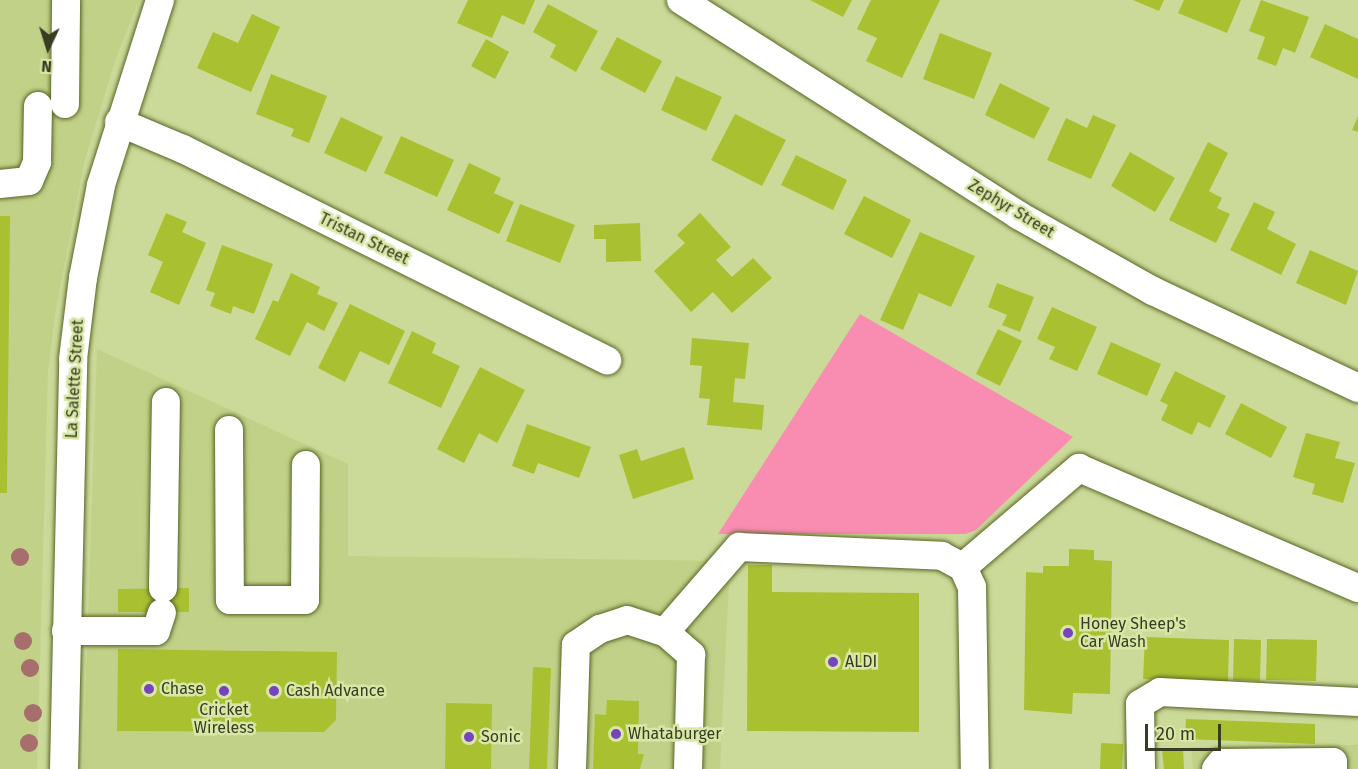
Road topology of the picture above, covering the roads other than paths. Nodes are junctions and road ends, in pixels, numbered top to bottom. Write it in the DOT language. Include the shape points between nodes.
graph roads {
  1 [pos="66,0"];
  2 [pos="681,0"];
  3 [pos="158,1"];
  4 [pos="119,122"];
  5 [pos="0,184"];
  6 [pos="607,360"];
  7 [pos="1358,388"];
  8 [pos="166,402"];
  9 [pos="229,430"];
  10 [pos="306,465"];
  11 [pos="963,567"];
  12 [pos="1358,588"];
  13 [pos="66,630"];
  14 [pos="665,632"];
  15 [pos="1358,702"];
  16 [pos="64,769"];
  17 [pos="572,769"];
  18 [pos="688,769"];
  19 [pos="975,769"];
  20 [pos="1141,769"];
  21 [pos="1216,769"];
  22 [pos="1333,769"];
  1 -- 5 [label="street" via="51,105 37,162 29,181"];
  2 -- 7 [label="street, Zephyr Street" via="1018,215 1153,291"];
  3 -- 4 [label="street, La Salette Street"];
  4 -- 6 [label="street, Tristan Street" via="183,149"];
  4 -- 13 [label="street, La Salette Street" via="83,278 73,359"];
  8 -- 13 [label="street" via="163,601 156,631"];
  9 -- 10 [label="street" via="230,600 305,600"];
  11 -- 12 [label="street" via="1078,468"];
  11 -- 14 [label="street" via="942,556 900,552 739,547"];
  11 -- 19 [label="street" via="972,587"];
  13 -- 16 [label="street, La Salette Street"];
  14 -- 17 [label="street" via="627,620 600,629 576,645"];
  14 -- 18 [label="street" via="691,655"];
  15 -- 20 [label="street" via="1160,692 1140,704"];
  21 -- 22 [label="street" via="1221,763 1333,762"];
}
